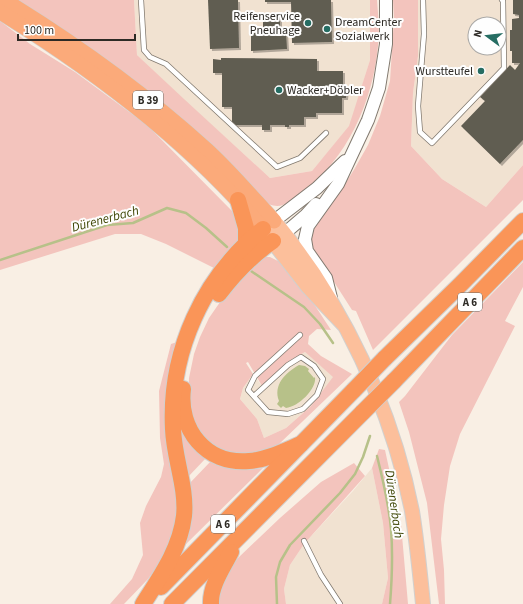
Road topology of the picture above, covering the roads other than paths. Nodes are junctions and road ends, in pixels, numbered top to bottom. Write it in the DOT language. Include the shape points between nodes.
graph roads {
  1 [pos="4,0"];
  2 [pos="141,0"];
  3 [pos="386,0"];
  4 [pos="423,0"];
  5 [pos="502,0"];
  6 [pos="0,12"];
  7 [pos="326,133"];
  8 [pos="348,160"];
  9 [pos="238,200"];
  10 [pos="523,221"];
  11 [pos="274,231"];
  12 [pos="246,243"];
  13 [pos="523,248"];
  14 [pos="331,301"];
  15 [pos="344,324"];
  16 [pos="300,335"];
  17 [pos="254,396"];
  18 [pos="301,444"];
  19 [pos="239,537"];
  20 [pos="304,541"];
  21 [pos="144,604"];
  22 [pos="172,604"];
  23 [pos="211,604"];
  24 [pos="340,604"];
  25 [pos="423,604"];
  1 -- 11 [label="highway, B 39" via="135,90 207,151 238,180"];
  2 -- 7 [label="lane" via="144,50 150,57 166,64 277,166 300,158"];
  3 -- 8 [label="main road" via="386,44 379,88 368,120"];
  4 -- 5 [label="lane" via="424,40 418,106 420,132 432,143 504,68"];
  6 -- 9 [label="highway, B 39" via="96,76 162,128"];
  8 -- 11 [label="main road"];
  8 -- 14 [label="main road" via="338,184 308,226 305,239 307,251 326,278"];
  9 -- 11 [label="highway, B 39"];
  9 -- 12 [label="highway" via="246,228"];
  10 -- 18 [label="highway, A 6, bridge"];
  11 -- 12 [label="highway"];
  11 -- 14 [label="main road, B 39"];
  11 -- 15 [label="main road, B 39" via="308,287"];
  11 -- 18 [label="highway" via="237,272 203,320 189,359 182,392 183,407 186,423 193,436 213,454 234,461 260,459"];
  12 -- 21 [label="highway" via="205,295 194,316 180,356 172,410 184,516 166,568"];
  13 -- 19 [label="highway, A 6, bridge"];
  14 -- 15 [label="main road, B 39"];
  15 -- 25 [label="main road, B 39" via="384,409 400,460 416,539"];
  16 -- 17 [label="lane" via="255,376 248,390"];
  17 -- 17 [label="lane" via="268,412 288,414 303,409 318,395 323,379 314,366 301,357 288,365"];
  18 -- 21 [label="highway, A 6"];
  19 -- 22 [label="highway, A 6"];
  19 -- 23 [label="highway" via="216,581"];
  20 -- 24 [label="lane" via="321,575"];
}
